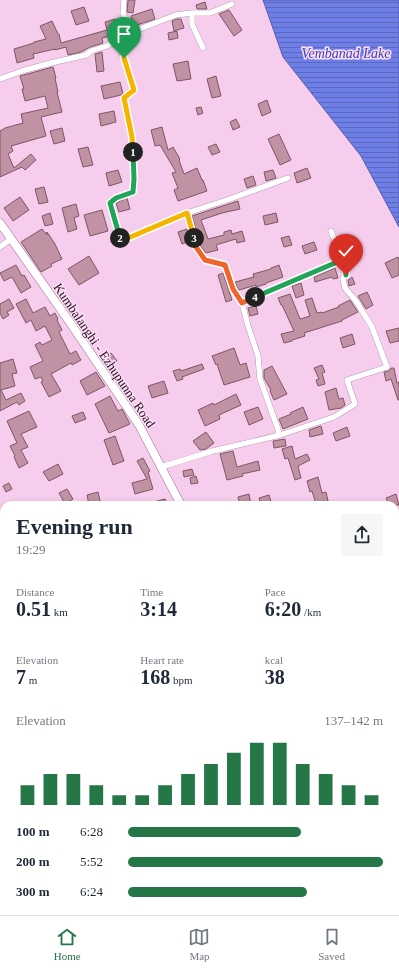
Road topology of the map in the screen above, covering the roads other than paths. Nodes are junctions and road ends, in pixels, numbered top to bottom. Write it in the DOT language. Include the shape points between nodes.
graph roads {
  1 [pos="124,0"];
  2 [pos="232,4"];
  3 [pos="192,13"];
  4 [pos="132,32"];
  5 [pos="117,39"];
  6 [pos="203,48"];
  7 [pos="0,79"];
  8 [pos="288,178"];
  9 [pos="187,213"];
  10 [pos="0,223"];
  11 [pos="331,231"];
  12 [pos="12,239"];
  13 [pos="0,246"];
  14 [pos="342,260"];
  15 [pos="242,303"];
  16 [pos="280,435"];
  17 [pos="161,466"];
  18 [pos="179,501"];
  1 -- 4 [label="street" via="123,14"];
  2 -- 3 [label="street" via="210,13"];
  3 -- 4 [label="street" via="176,15"];
  3 -- 6 [label="street" via="192,24"];
  4 -- 5 [label="street"];
  5 -- 7 [label="street" via="86,55"];
  5 -- 9 [label="street" via="134,90 124,98 132,137 133,192 110,203 121,241"];
  8 -- 9 [label="street"];
  9 -- 15 [label="street" via="196,247 205,260 225,265 233,289"];
  10 -- 12 [label="main road, Kumbalanghi - Ezhupunna Road"];
  11 -- 14 [label="street"];
  12 -- 13 [label="street"];
  12 -- 17 [label="main road, Kumbalanghi - Ezhupunna Road" via="139,425"];
  14 -- 15 [label="street"];
  14 -- 16 [label="street" via="346,275 343,279 345,288 372,327 386,367 347,380 355,404 334,417"];
  15 -- 16 [label="street" via="258,356 260,379"];
  16 -- 17 [label="street"];
  17 -- 18 [label="main road, Kumbalanghi - Ezhupunna Road"];
}
